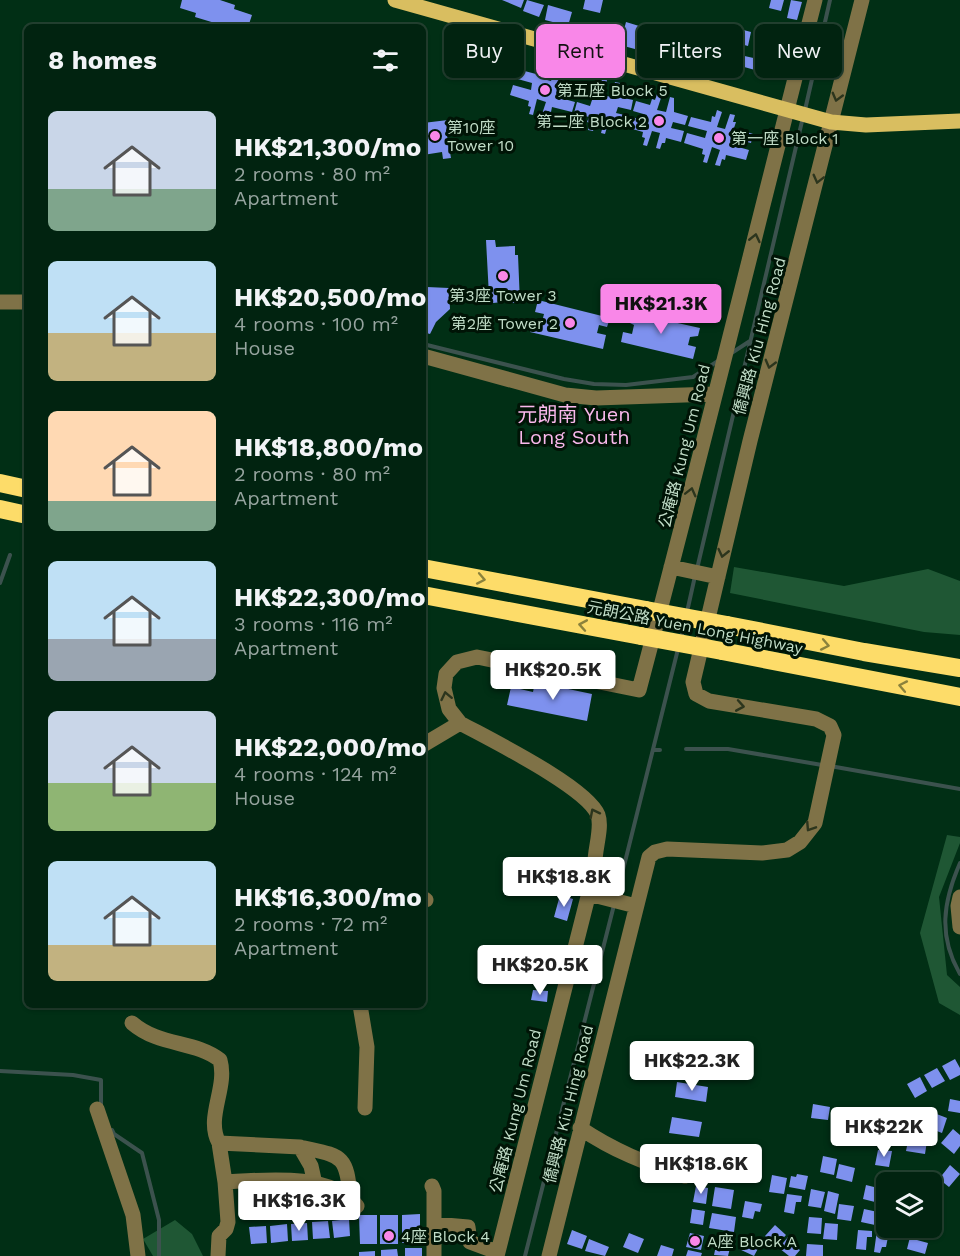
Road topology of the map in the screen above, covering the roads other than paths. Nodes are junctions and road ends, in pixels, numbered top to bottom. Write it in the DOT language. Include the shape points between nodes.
graph roads {
  1 [pos="395,0"];
  2 [pos="815,0"];
  3 [pos="862,0"];
  4 [pos="792,111"];
  5 [pos="828,121"];
  6 [pos="960,121"];
  7 [pos="0,302"];
  8 [pos="24,302"];
  9 [pos="426,357"];
  10 [pos="716,388"];
  11 [pos="0,483"];
  12 [pos="24,488"];
  13 [pos="0,509"];
  14 [pos="24,514"];
  15 [pos="671,567"];
  16 [pos="426,569"];
  17 [pos="718,577"];
  18 [pos="426,597"];
  19 [pos="960,668"];
  20 [pos="960,698"];
  21 [pos="460,723"];
  22 [pos="426,743"];
  23 [pos="589,894"];
  24 [pos="960,897"];
  25 [pos="636,906"];
  26 [pos="960,927"];
  27 [pos="360,1008"];
  28 [pos="132,1023"];
  29 [pos="365,1108"];
  30 [pos="96,1109"];
  31 [pos="580,1128"];
  32 [pos="219,1143"];
  33 [pos="300,1147"];
  34 [pos="685,1176"];
  35 [pos="225,1182"];
  36 [pos="315,1184"];
  37 [pos="432,1186"];
  38 [pos="434,1224"];
  39 [pos="497,1254"];
  40 [pos="138,1256"];
  41 [pos="218,1256"];
  42 [pos="434,1256"];
  43 [pos="549,1256"];
  1 -- 4 [label="main road"];
  2 -- 4 [label="street, 公庵路 Kung Um Road"];
  3 -- 5 [label="street, 僑興路 Kiu Hing Road, one-way"];
  4 -- 5 [label="main road"];
  10 -- 4 [label="street, 公庵路 Kung Um Road, one-way"];
  5 -- 6 [label="main road" via="866,125"];
  5 -- 17 [label="street, 僑興路 Kiu Hing Road, one-way"];
  7 -- 8 [label="street"];
  9 -- 10 [label="street" via="565,395 596,398"];
  15 -- 10 [label="street, 公庵路 Kung Um Road, one-way"];
  11 -- 12 [label="highway"];
  13 -- 14 [label="highway"];
  15 -- 17 [label="street"];
  21 -- 15 [label="street, 公庵路 Kung Um Road, one-way" via="449,709 444,688 446,674 457,662 477,657 639,690"];
  16 -- 19 [label="highway, 元朗公路 Yuen Long Highway, one-way, bridge"];
  17 -- 25 [label="street, 僑興路 Kiu Hing Road, one-way" via="693,682 696,694 709,701 816,719 830,726 834,735 814,823 800,842 786,850 655,852 649,857"];
  20 -- 18 [label="highway, 元朗公路 Yuen Long Highway, one-way, bridge"];
  21 -- 22 [label="street"];
  23 -- 21 [label="street, 公庵路 Kung Um Road, one-way" via="599,823 592,806 558,777"];
  23 -- 25 [label="street"];
  23 -- 39 [label="street, 公庵路 Kung Um Road"];
  24 -- 26 [label="street"];
  25 -- 31 [label="street, 僑興路 Kiu Hing Road"];
  27 -- 29 [label="street" via="367,1047"];
  28 -- 32 [label="street" via="153,1038 203,1050 220,1060 222,1073 213,1126"];
  30 -- 40 [label="street" via="134,1215"];
  31 -- 34 [label="street" via="637,1160"];
  31 -- 43 [label="street, 僑興路 Kiu Hing Road"];
  32 -- 33 [label="street"];
  32 -- 35 [label="street"];
  33 -- 36 [label="street" via="308,1156"];
  33 -- 36 [label="street" via="335,1156 345,1163 354,1202"];
  35 -- 36 [label="street" via="300,1180"];
  35 -- 41 [label="street" via="228,1222 219,1236"];
  37 -- 38 [label="street"];
  38 -- 39 [label="street" via="468,1227 470,1242"];
  38 -- 42 [label="street"];
}
